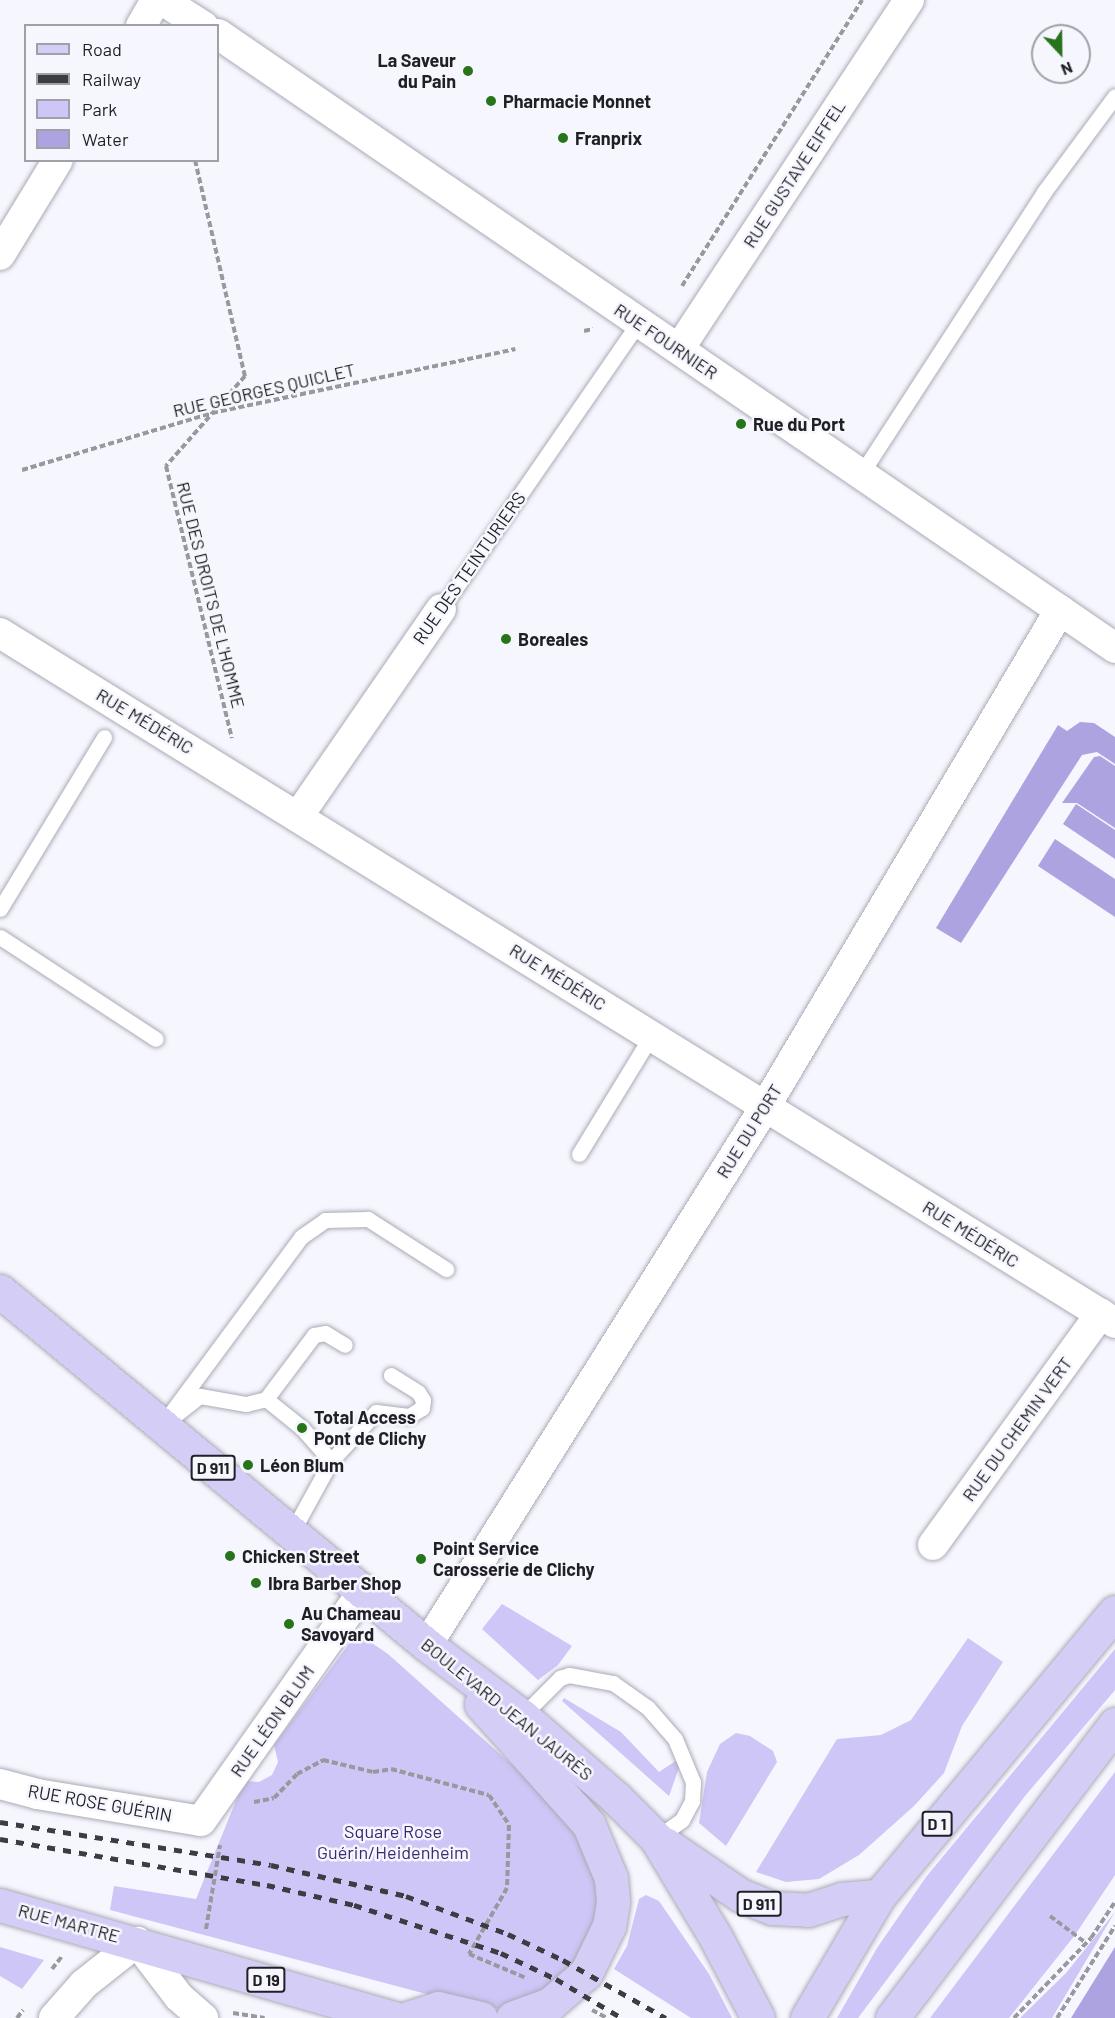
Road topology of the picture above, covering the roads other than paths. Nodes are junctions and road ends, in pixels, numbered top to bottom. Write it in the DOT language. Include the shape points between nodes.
graph roads {
  1 [pos="156,0"];
  2 [pos="162,0"];
  3 [pos="909,0"];
  4 [pos="142,24"];
  5 [pos="200,24"];
  6 [pos="219,35"];
  7 [pos="1115,96"];
  8 [pos="57,162"];
  9 [pos="0,255"];
  10 [pos="639,322"];
  11 [pos="679,349"];
  12 [pos="861,474"];
  13 [pos="441,609"];
  14 [pos="1060,610"];
  15 [pos="0,633"];
  16 [pos="1115,648"];
  17 [pos="104,737"];
  18 [pos="299,815"];
  19 [pos="0,909"];
  20 [pos="0,938"];
  21 [pos="651,1036"];
  22 [pos="156,1039"];
  23 [pos="765,1107"];
  24 [pos="579,1154"];
  25 [pos="446,1269"];
  26 [pos="0,1291"];
  27 [pos="1108,1318"];
  28 [pos="345,1345"];
  29 [pos="391,1375"];
  30 [pos="266,1399"];
  31 [pos="162,1425"];
  32 [pos="331,1461"];
  33 [pos="292,1532"];
  34 [pos="933,1545"];
  35 [pos="363,1592"];
  36 [pos="1115,1612"];
  37 [pos="427,1645"];
  38 [pos="522,1716"];
  39 [pos="1115,1724"];
  40 [pos="0,1784"];
  41 [pos="211,1831"];
  42 [pos="656,1838"];
  43 [pos="879,1896"];
  44 [pos="0,1905"];
  45 [pos="137,1942"];
  46 [pos="54,2018"];
  47 [pos="203,2018"];
  48 [pos="394,2018"];
  49 [pos="408,2018"];
  50 [pos="481,2018"];
  51 [pos="512,2018"];
  52 [pos="758,2018"];
  53 [pos="807,2018"];
  54 [pos="892,2018"];
  1 -- 4 [label="street"];
  2 -- 5 [label="street"];
  3 -- 11 [label="street, RUE GUSTAVE EIFFEL"];
  6 -- 10 [label="street, RUE FOURNIER"];
  7 -- 12 [label="lane" via="1044,192"];
  8 -- 9 [label="street"];
  10 -- 11 [label="street, RUE FOURNIER"];
  10 -- 13 [label="lane, RUE DES TEINTURIERS"];
  11 -- 12 [label="street, RUE FOURNIER"];
  12 -- 14 [label="street, RUE FOURNIER"];
  13 -- 18 [label="street, RUE DES TEINTURIERS"];
  14 -- 16 [label="street, RUE FOURNIER"];
  14 -- 23 [label="street, RUE DU PORT"];
  15 -- 18 [label="street, RUE MÉDÉRIC"];
  17 -- 19 [label="lane"];
  18 -- 21 [label="street, RUE MÉDÉRIC"];
  20 -- 22 [label="lane"];
  21 -- 23 [label="street, RUE MÉDÉRIC"];
  21 -- 24 [label="lane"];
  23 -- 27 [label="street, RUE MÉDÉRIC"];
  23 -- 37 [label="street, RUE DU PORT"];
  25 -- 31 [label="lane" via="368,1219 325,1220 301,1237"];
  26 -- 31 [label="main road, BOULEVARD JEAN JAURÈS / D 911"];
  27 -- 34 [label="street, RUE DU CHEMIN VERT"];
  28 -- 30 [label="lane" via="325,1333 314,1335"];
  29 -- 32 [label="lane" via="418,1392 422,1408 410,1416 376,1412"];
  30 -- 31 [label="lane" via="246,1404 200,1396"];
  30 -- 32 [label="lane" via="302,1428"];
  31 -- 33 [label="main road, BOULEVARD JEAN JAURÈS / D 911"];
  32 -- 33 [label="lane"];
  33 -- 35 [label="main road, BOULEVARD JEAN JAURÈS / D 911"];
  35 -- 37 [label="main road, BOULEVARD JEAN JAURÈS / D 911"];
  35 -- 41 [label="street, RUE LÉON BLUM"];
  36 -- 43 [label="main road, D 1"];
  37 -- 38 [label="main road, BOULEVARD JEAN JAURÈS / D 911"];
  37 -- 51 [label="main road" via="589,1825 611,1878 609,1926 585,1973 564,1994 532,2014"];
  38 -- 42 [label="main road, BOULEVARD JEAN JAURÈS / D 911"];
  38 -- 42 [label="lane" via="560,1678 569,1675 613,1683 648,1708 675,1739 693,1782 692,1801 682,1820"];
  39 -- 54 [label="main road"];
  40 -- 41 [label="street, RUE ROSE GUÉRIN"];
  42 -- 43 [label="main road, D 911" via="740,1895 773,1908 808,1910 842,1899"];
  42 -- 52 [label="main road, BOULEVARD JEAN JAURÈS / D 911"];
  43 -- 53 [label="main road, D 1"];
  44 -- 45 [label="main road, RUE MARTRE / D 19"];
  45 -- 46 [label="street" via="84,1984"];
  45 -- 47 [label="street, RUE MARTRE" via="179,1997"];
  45 -- 48 [label="main road, RUE MARTRE / D 19"];
  49 -- 50 [label="main road" via="438,2008"];
}
